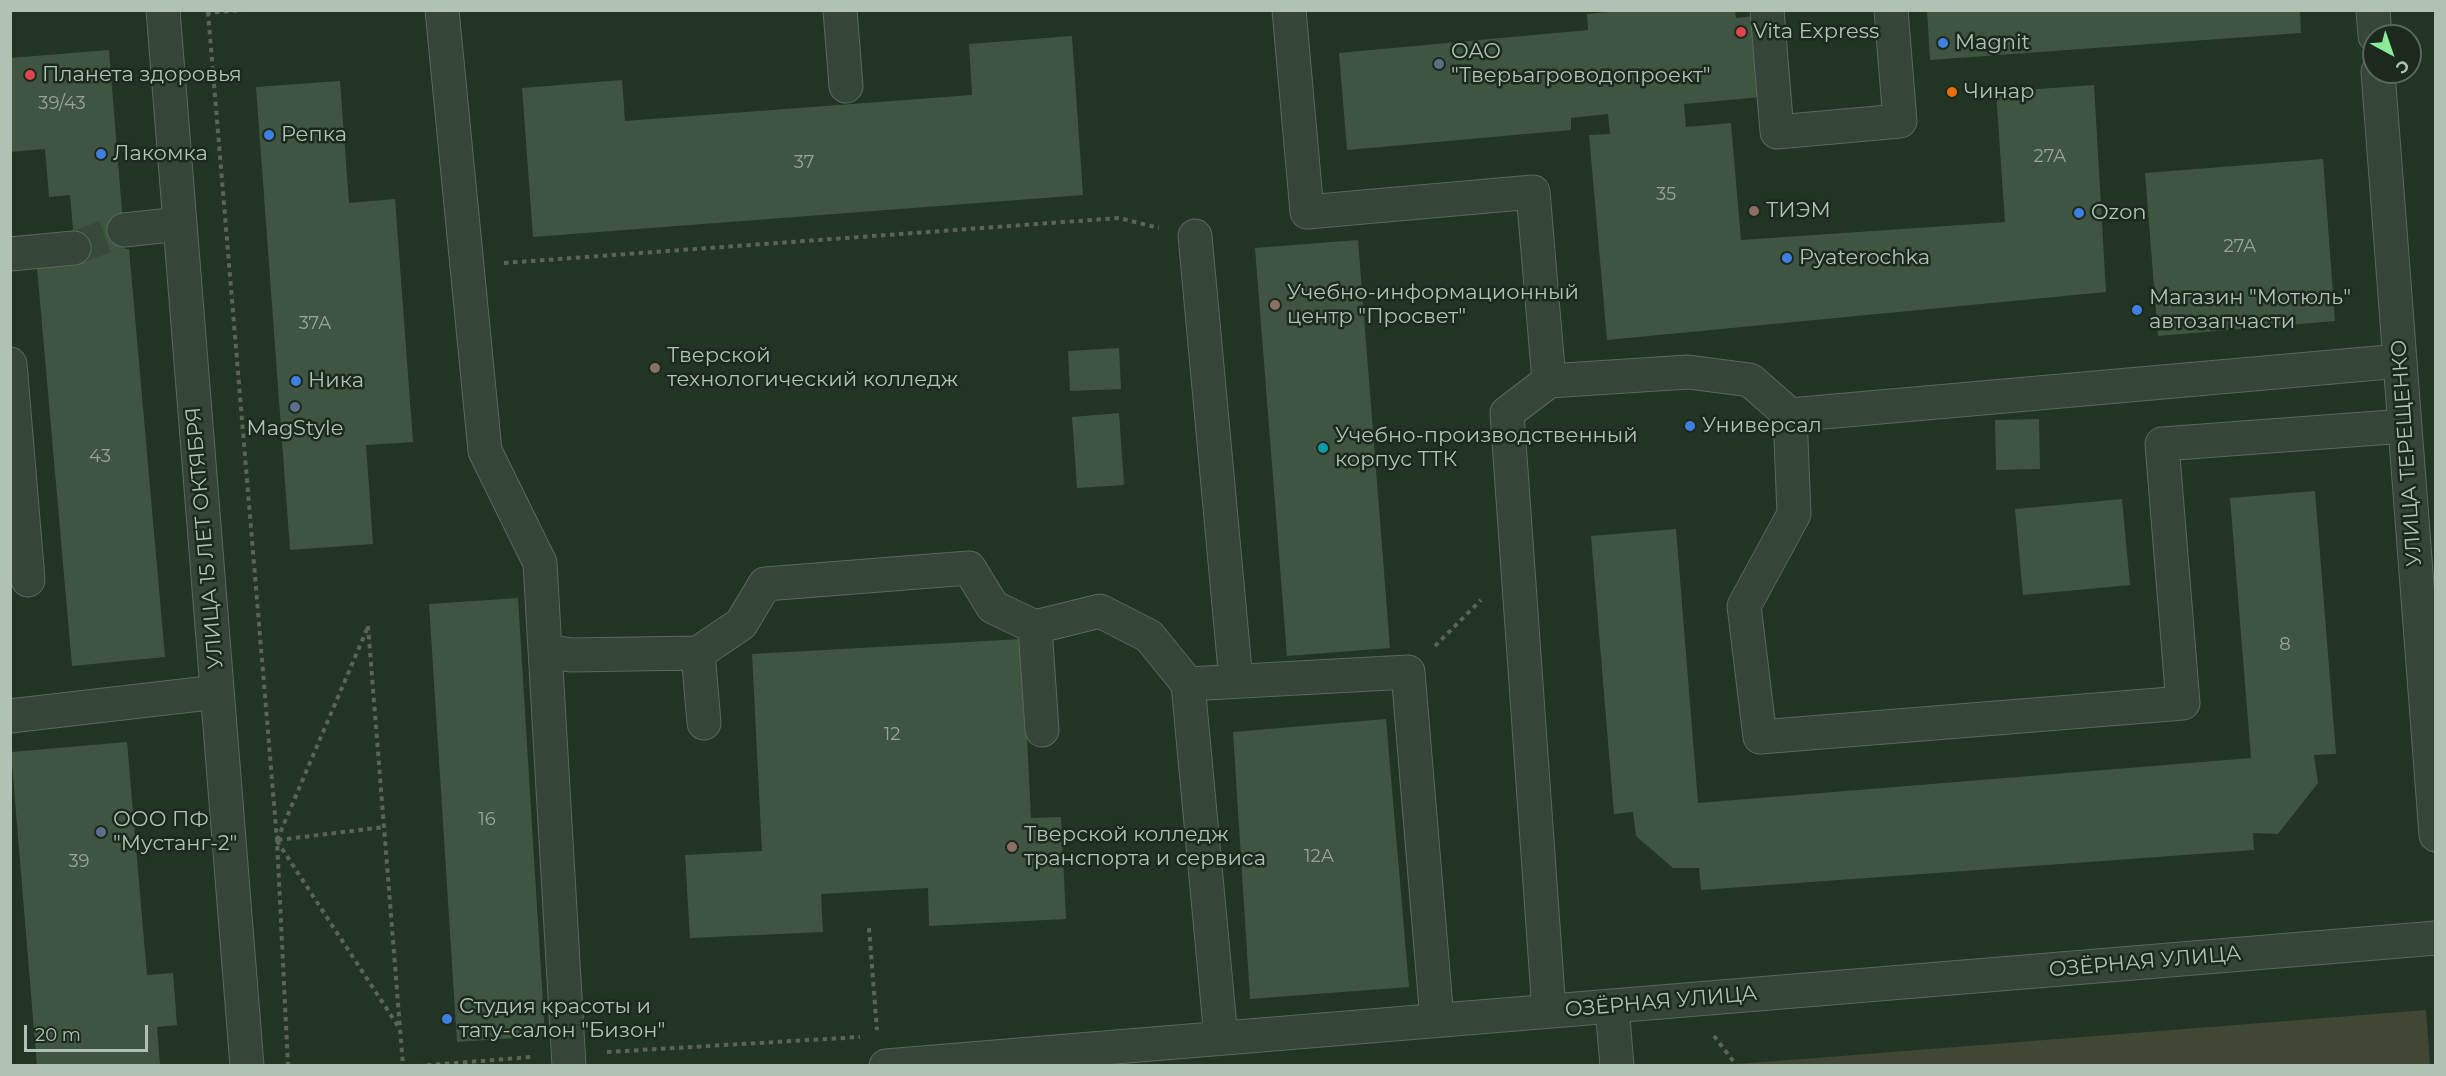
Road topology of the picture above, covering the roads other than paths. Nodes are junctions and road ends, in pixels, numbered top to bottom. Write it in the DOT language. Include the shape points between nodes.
graph roads {
  1 [pos="163,10"];
  2 [pos="442,10"];
  3 [pos="840,10"];
  4 [pos="1289,10"];
  5 [pos="1767,10"];
  6 [pos="1891,10"];
  7 [pos="2379,84"];
  8 [pos="846,86"];
  9 [pos="180,224"];
  10 [pos="124,230"];
  11 [pos="1196,236"];
  12 [pos="74,248"];
  13 [pos="10,254"];
  14 [pos="2400,361"];
  15 [pos="10,364"];
  16 [pos="1549,381"];
  17 [pos="1790,415"];
  18 [pos="2405,426"];
  19 [pos="28,580"];
  20 [pos="1035,627"];
  21 [pos="546,651"];
  22 [pos="698,653"];
  23 [pos="1236,681"];
  24 [pos="1188,684"];
  25 [pos="217,692"];
  26 [pos="10,716"];
  27 [pos="704,723"];
  28 [pos="1042,730"];
  29 [pos="2436,835"];
  30 [pos="2436,938"];
  31 [pos="1612,1006"];
  32 [pos="1549,1011"];
  33 [pos="1437,1020"];
  34 [pos="1221,1038"];
  35 [pos="882,1051"];
  36 [pos="247,1065"];
  37 [pos="569,1065"];
  38 [pos="1617,1065"];
  1 -- 9 [label="street, УЛИЦА 15 ЛЕТ ОКТЯБРЯ"];
  2 -- 21 [label="street" via="485,451 540,563"];
  3 -- 8 [label="street"];
  4 -- 16 [label="street" via="1307,212 1533,192"];
  5 -- 6 [label="street" via="1777,132 1900,121"];
  7 -- 14 [label="street, УЛИЦА ТЕРЕЩЕНКО"];
  9 -- 10 [label="street"];
  9 -- 25 [label="street, УЛИЦА 15 ЛЕТ ОКТЯБРЯ"];
  11 -- 23 [label="street"];
  12 -- 13 [label="street"];
  14 -- 17 [label="street"];
  14 -- 18 [label="street, УЛИЦА ТЕРЕЩЕНКО"];
  15 -- 19 [label="street"];
  16 -- 17 [label="street" via="1688,372 1750,380"];
  16 -- 32 [label="street" via="1507,413"];
  17 -- 18 [label="street" via="1794,514 1744,606 1760,737 2183,703 2162,444"];
  18 -- 29 [label="street, УЛИЦА ТЕРЕЩЕНКО"];
  20 -- 22 [label="street" via="993,607 969,568 765,584 741,624"];
  20 -- 24 [label="street" via="1101,611 1149,636"];
  20 -- 28 [label="street"];
  21 -- 22 [label="street" via="572,655"];
  21 -- 37 [label="street"];
  22 -- 27 [label="street"];
  23 -- 24 [label="street"];
  23 -- 33 [label="street" via="1408,672"];
  24 -- 34 [label="street"];
  25 -- 26 [label="street"];
  25 -- 36 [label="street, УЛИЦА 15 ЛЕТ ОКТЯБРЯ"];
  30 -- 31 [label="street, ОЗЁРНАЯ УЛИЦА"];
  31 -- 32 [label="street, ОЗЁРНАЯ УЛИЦА"];
  31 -- 38 [label="street"];
  32 -- 33 [label="street, ОЗЁРНАЯ УЛИЦА"];
  33 -- 34 [label="street, ОЗЁРНАЯ УЛИЦА"];
  34 -- 35 [label="street, ОЗЁРНАЯ УЛИЦА"];
}
